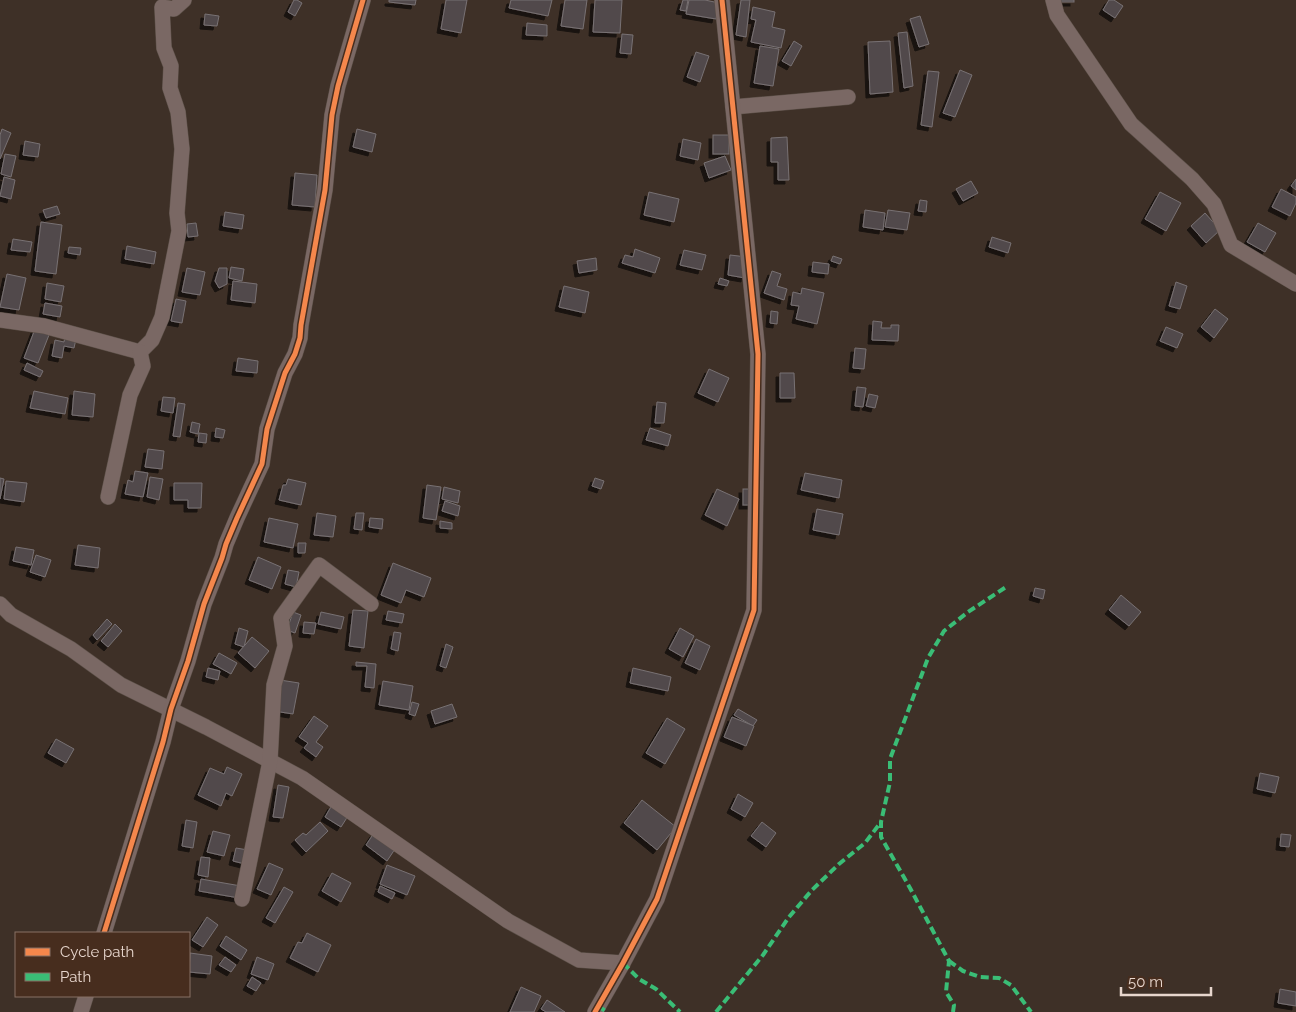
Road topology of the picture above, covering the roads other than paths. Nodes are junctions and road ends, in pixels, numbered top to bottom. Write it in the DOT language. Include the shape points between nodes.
graph roads {
  1 [pos="184,0"];
  2 [pos="363,0"];
  3 [pos="722,0"];
  4 [pos="1052,0"];
  5 [pos="159,3"];
  6 [pos="848,97"];
  7 [pos="733,107"];
  8 [pos="1296,284"];
  9 [pos="0,320"];
  10 [pos="140,352"];
  11 [pos="108,497"];
  12 [pos="0,604"];
  13 [pos="371,604"];
  14 [pos="6,619"];
  15 [pos="171,710"];
  16 [pos="270,761"];
  17 [pos="242,898"];
  18 [pos="104,932"];
  19 [pos="623,963"];
  20 [pos="86,997"];
  21 [pos="81,1012"];
  22 [pos="595,1012"];
  1 -- 5 [label="street" via="174,9"];
  2 -- 15 [label="street" via="332,115 325,190 300,338 267,429 262,464 204,604"];
  3 -- 7 [label="street"];
  4 -- 8 [label="street" via="1057,16 1131,124 1192,179 1214,204 1231,245"];
  5 -- 10 [label="street" via="182,149 177,213 179,230 162,317 152,340"];
  6 -- 7 [label="street"];
  7 -- 19 [label="street" via="758,354 754,610 657,900"];
  9 -- 10 [label="street" via="44,326"];
  10 -- 11 [label="street" via="143,366 130,395"];
  12 -- 14 [label="street"];
  13 -- 16 [label="street" via="319,565 281,618 285,646 274,686"];
  14 -- 15 [label="street" via="71,649 121,685"];
  15 -- 16 [label="street"];
  15 -- 18 [label="street"];
  16 -- 17 [label="street"];
  16 -- 19 [label="street" via="302,778 508,921 579,960"];
  19 -- 22 [label="street"];
  20 -- 21 [label="street"];
}
